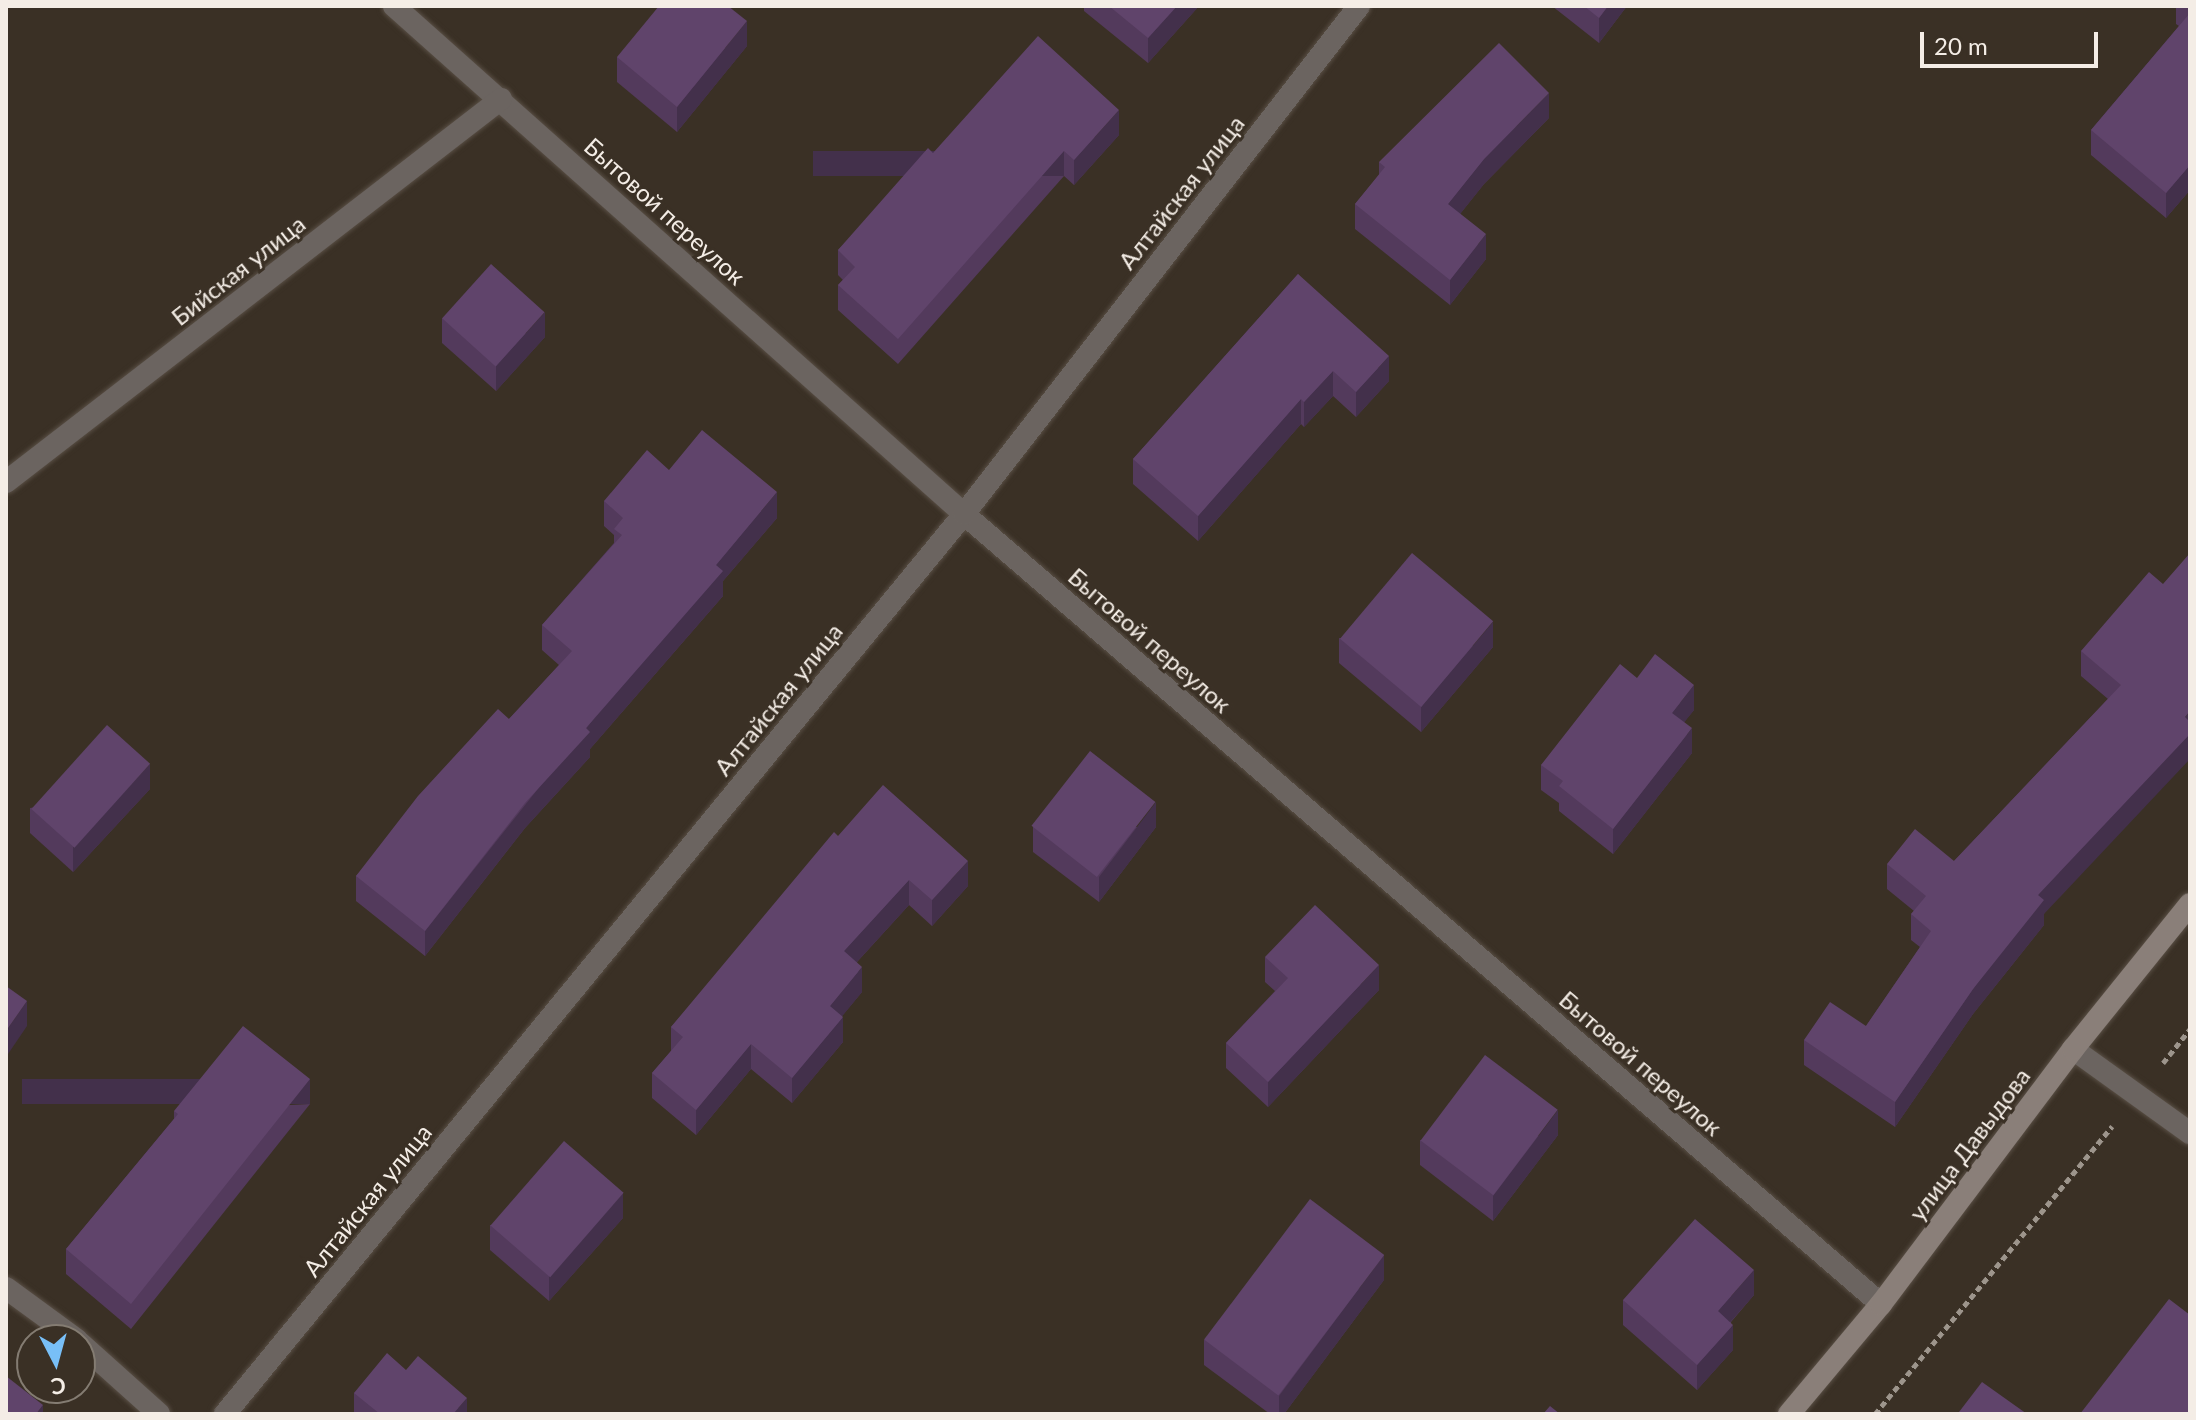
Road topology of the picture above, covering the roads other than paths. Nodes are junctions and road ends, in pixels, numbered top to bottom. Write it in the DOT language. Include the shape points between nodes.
graph roads {
  1 [pos="394,6"];
  2 [pos="1359,6"];
  3 [pos="501,99"];
  4 [pos="6,482"];
  5 [pos="964,514"];
  6 [pos="2190,904"];
  7 [pos="2073,1049"];
  8 [pos="2190,1133"];
  9 [pos="6,1288"];
  10 [pos="1881,1304"];
  11 [pos="55,1324"];
  12 [pos="96,1357"];
  13 [pos="159,1414"];
  14 [pos="225,1414"];
  15 [pos="1789,1414"];
  1 -- 3 [label="street, Бытовой переулок"];
  2 -- 5 [label="street, Алтайская улица"];
  3 -- 4 [label="street, Бийская улица"];
  3 -- 5 [label="street, Бытовой переулок"];
  5 -- 10 [label="street, Бытовой переулок"];
  5 -- 14 [label="street, Алтайская улица"];
  6 -- 7 [label="main road, улица Давыдова"];
  7 -- 8 [label="street"];
  7 -- 10 [label="main road, улица Давыдова"];
  9 -- 11 [label="street"];
  10 -- 15 [label="main road, улица Давыдова"];
  12 -- 13 [label="street"];
}
